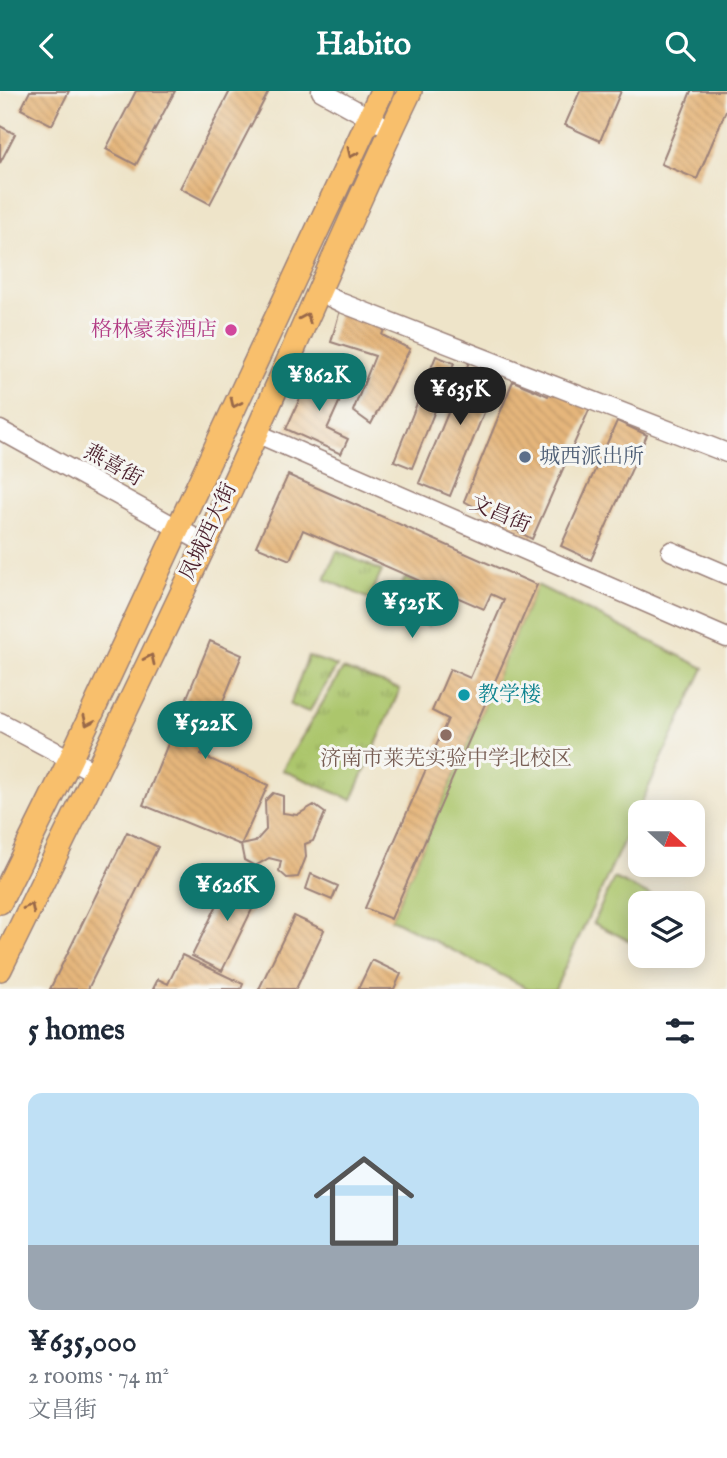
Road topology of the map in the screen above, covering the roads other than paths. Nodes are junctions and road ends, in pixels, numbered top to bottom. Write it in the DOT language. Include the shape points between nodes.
graph roads {
  1 [pos="321,91"];
  2 [pos="382,91"];
  3 [pos="410,91"];
  4 [pos="369,118"];
  5 [pos="391,130"];
  6 [pos="317,291"];
  7 [pos="0,431"];
  8 [pos="256,433"];
  9 [pos="727,453"];
  10 [pos="177,527"];
  11 [pos="204,543"];
  12 [pos="671,551"];
  13 [pos="727,575"];
  14 [pos="727,638"];
  15 [pos="0,722"];
  16 [pos="70,759"];
  17 [pos="96,773"];
  18 [pos="0,902"];
  19 [pos="0,969"];
  1 -- 4 [label="street"];
  2 -- 4 [label="main road, 凤城西大街"];
  3 -- 5 [label="main road, 凤城西大街"];
  4 -- 5 [label="street"];
  4 -- 10 [label="main road, 凤城西大街, one-way"];
  5 -- 6 [label="main road, 凤城西大街"];
  8 -- 6 [label="main road, 凤城西大街, one-way"];
  6 -- 9 [label="street"];
  7 -- 10 [label="street, 燕喜街"];
  8 -- 11 [label="main road, 凤城西大街"];
  8 -- 14 [label="street, 文昌街"];
  10 -- 11 [label="street, 燕喜街"];
  10 -- 16 [label="main road, 凤城西大街, one-way"];
  17 -- 11 [label="main road, 凤城西大街, one-way"];
  12 -- 13 [label="street"];
  15 -- 16 [label="street"];
  16 -- 17 [label="street"];
  16 -- 18 [label="main road, 凤城西大街"];
  19 -- 17 [label="main road, 凤城西大街, one-way"];
}
